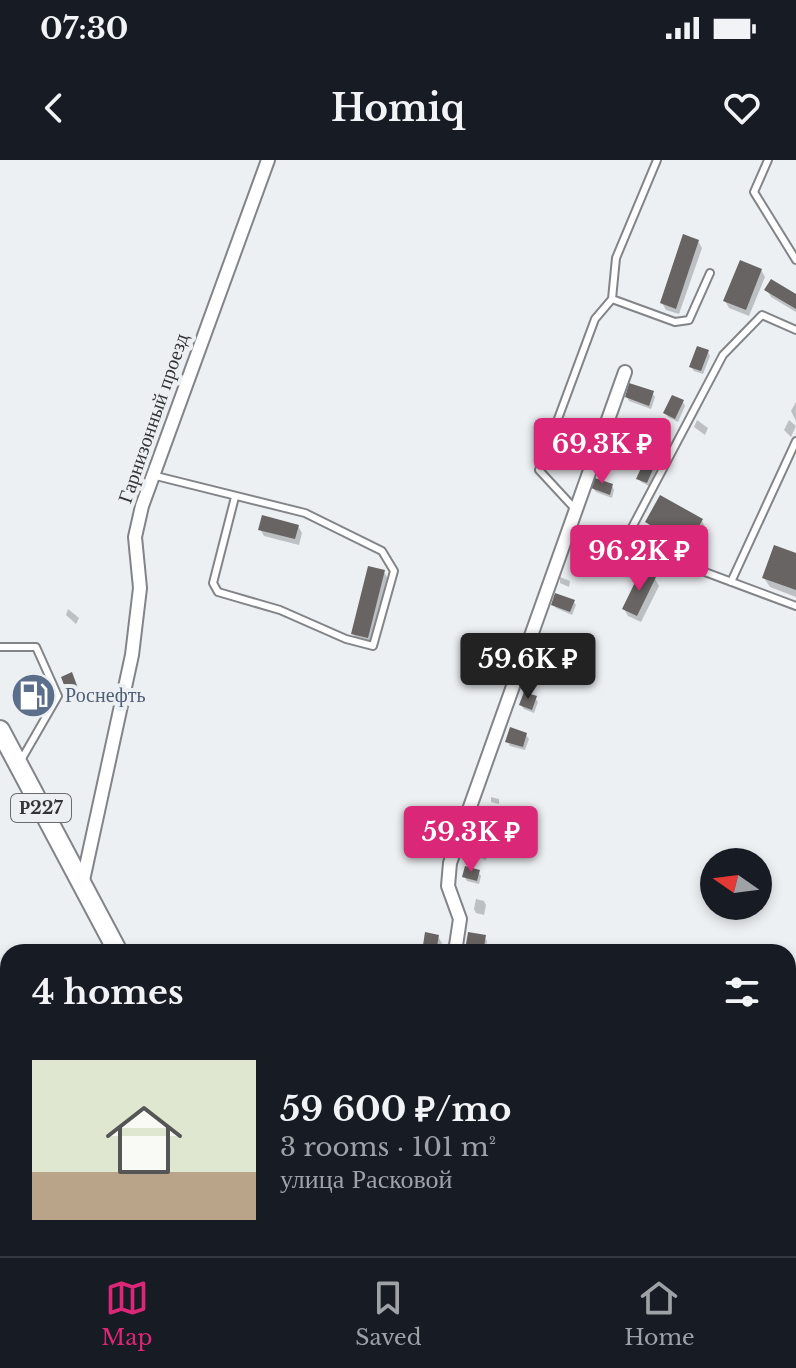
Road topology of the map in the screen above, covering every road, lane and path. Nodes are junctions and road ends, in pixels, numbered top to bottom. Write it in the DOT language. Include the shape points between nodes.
graph roads {
  1 [pos="268,160"];
  2 [pos="657,160"];
  3 [pos="768,160"];
  4 [pos="796,260"];
  5 [pos="710,273"];
  6 [pos="612,299"];
  7 [pos="796,330"];
  8 [pos="625,372"];
  9 [pos="796,441"];
  10 [pos="152,475"];
  11 [pos="235,497"];
  12 [pos="576,510"];
  13 [pos="731,582"];
  14 [pos="796,606"];
  15 [pos="0,647"];
  16 [pos="0,730"];
  17 [pos="18,765"];
  18 [pos="82,885"];
  19 [pos="114,944"];
  20 [pos="456,944"];
  1 -- 10 [label="street, Гарнизонный проезд"];
  2 -- 6 [label="lane" via="616,258"];
  3 -- 4 [label="lane" via="754,192"];
  5 -- 6 [label="lane" via="689,320 675,322"];
  6 -- 12 [label="lane" via="595,319 539,470"];
  7 -- 13 [label="lane" via="762,315 723,355 628,535 646,550"];
  8 -- 12 [label="street"];
  9 -- 13 [label="lane"];
  10 -- 11 [label="lane"];
  10 -- 18 [label="street, Гарнизонный проезд" via="135,537 140,588 132,655"];
  11 -- 11 [label="lane" via="305,513 382,551 394,571 373,646 218,592 213,583"];
  12 -- 20 [label="street" via="450,863 448,886 460,919"];
  13 -- 14 [label="lane"];
  15 -- 17 [label="lane" via="36,647 58,696"];
  16 -- 17 [label="main road, Р227"];
  17 -- 18 [label="main road, Р227"];
  18 -- 19 [label="main road, Р227"];
}
